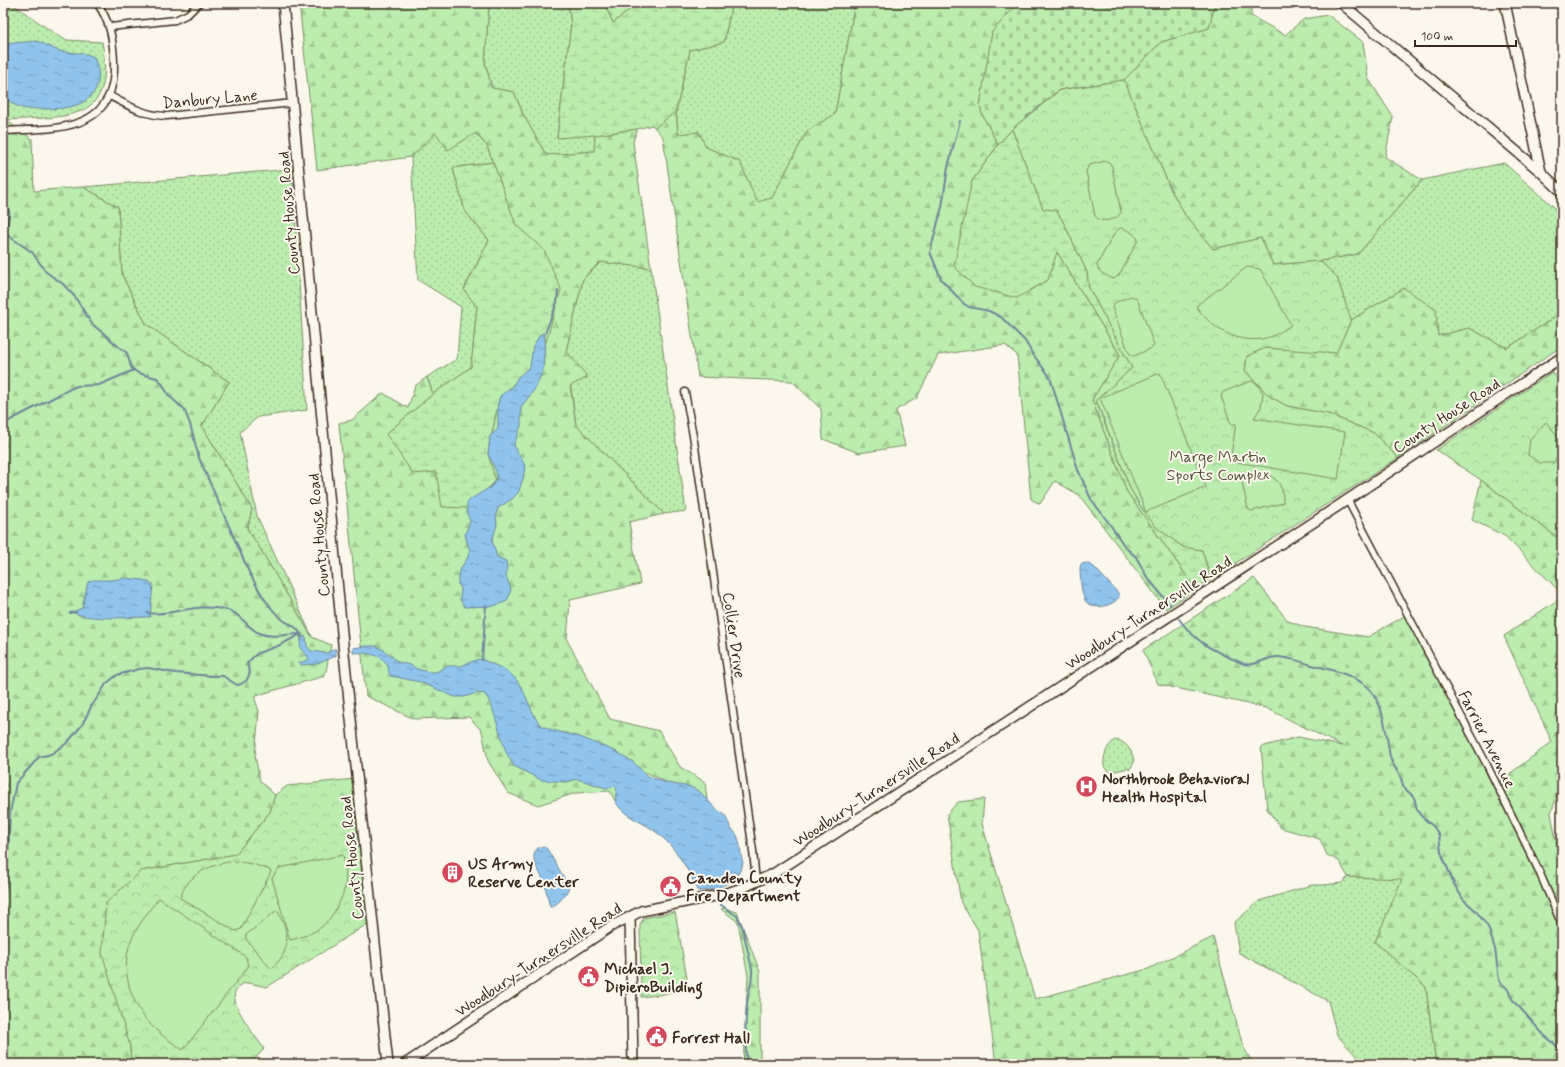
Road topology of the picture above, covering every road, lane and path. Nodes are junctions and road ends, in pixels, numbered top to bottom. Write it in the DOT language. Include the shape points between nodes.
graph roads {
  1 [pos="97,3"];
  2 [pos="199,3"];
  3 [pos="283,3"];
  4 [pos="1341,3"];
  5 [pos="1505,3"];
  6 [pos="110,27"];
  7 [pos="110,96"];
  8 [pos="293,103"];
  9 [pos="3,131"];
  10 [pos="1541,172"];
  11 [pos="1562,192"];
  12 [pos="1562,357"];
  13 [pos="685,392"];
  14 [pos="1347,500"];
  15 [pos="756,882"];
  16 [pos="1559,911"];
  17 [pos="630,917"];
  18 [pos="1562,925"];
  19 [pos="388,1064"];
  20 [pos="405,1064"];
  21 [pos="633,1064"];
  1 -- 6 [label="street"];
  2 -- 6 [label="street" via="188,14 175,20"];
  3 -- 8 [label="main road, County House Road"];
  4 -- 10 [label="main road"];
  5 -- 10 [label="main road"];
  6 -- 7 [label="street" via="114,63 114,81"];
  7 -- 8 [label="street, Danbury Lane" via="155,116"];
  7 -- 9 [label="street" via="100,109 76,125"];
  8 -- 19 [label="main road, County House Road" via="344,654"];
  10 -- 11 [label="main road"];
  12 -- 14 [label="main road, County House Road"];
  13 -- 15 [label="street, Collier Drive" via="695,447"];
  14 -- 15 [label="main road, Woodbury-Turnersville Road" via="810,850"];
  14 -- 16 [label="street, Farrier Avenue" via="1486,763"];
  15 -- 17 [label="main road, Woodbury-Turnersville Road" via="724,894 643,911"];
  16 -- 18 [label="street, Farrier Avenue"];
  17 -- 20 [label="main road, Woodbury-Turnersville Road" via="610,927"];
  17 -- 21 [label="main road"];
}
